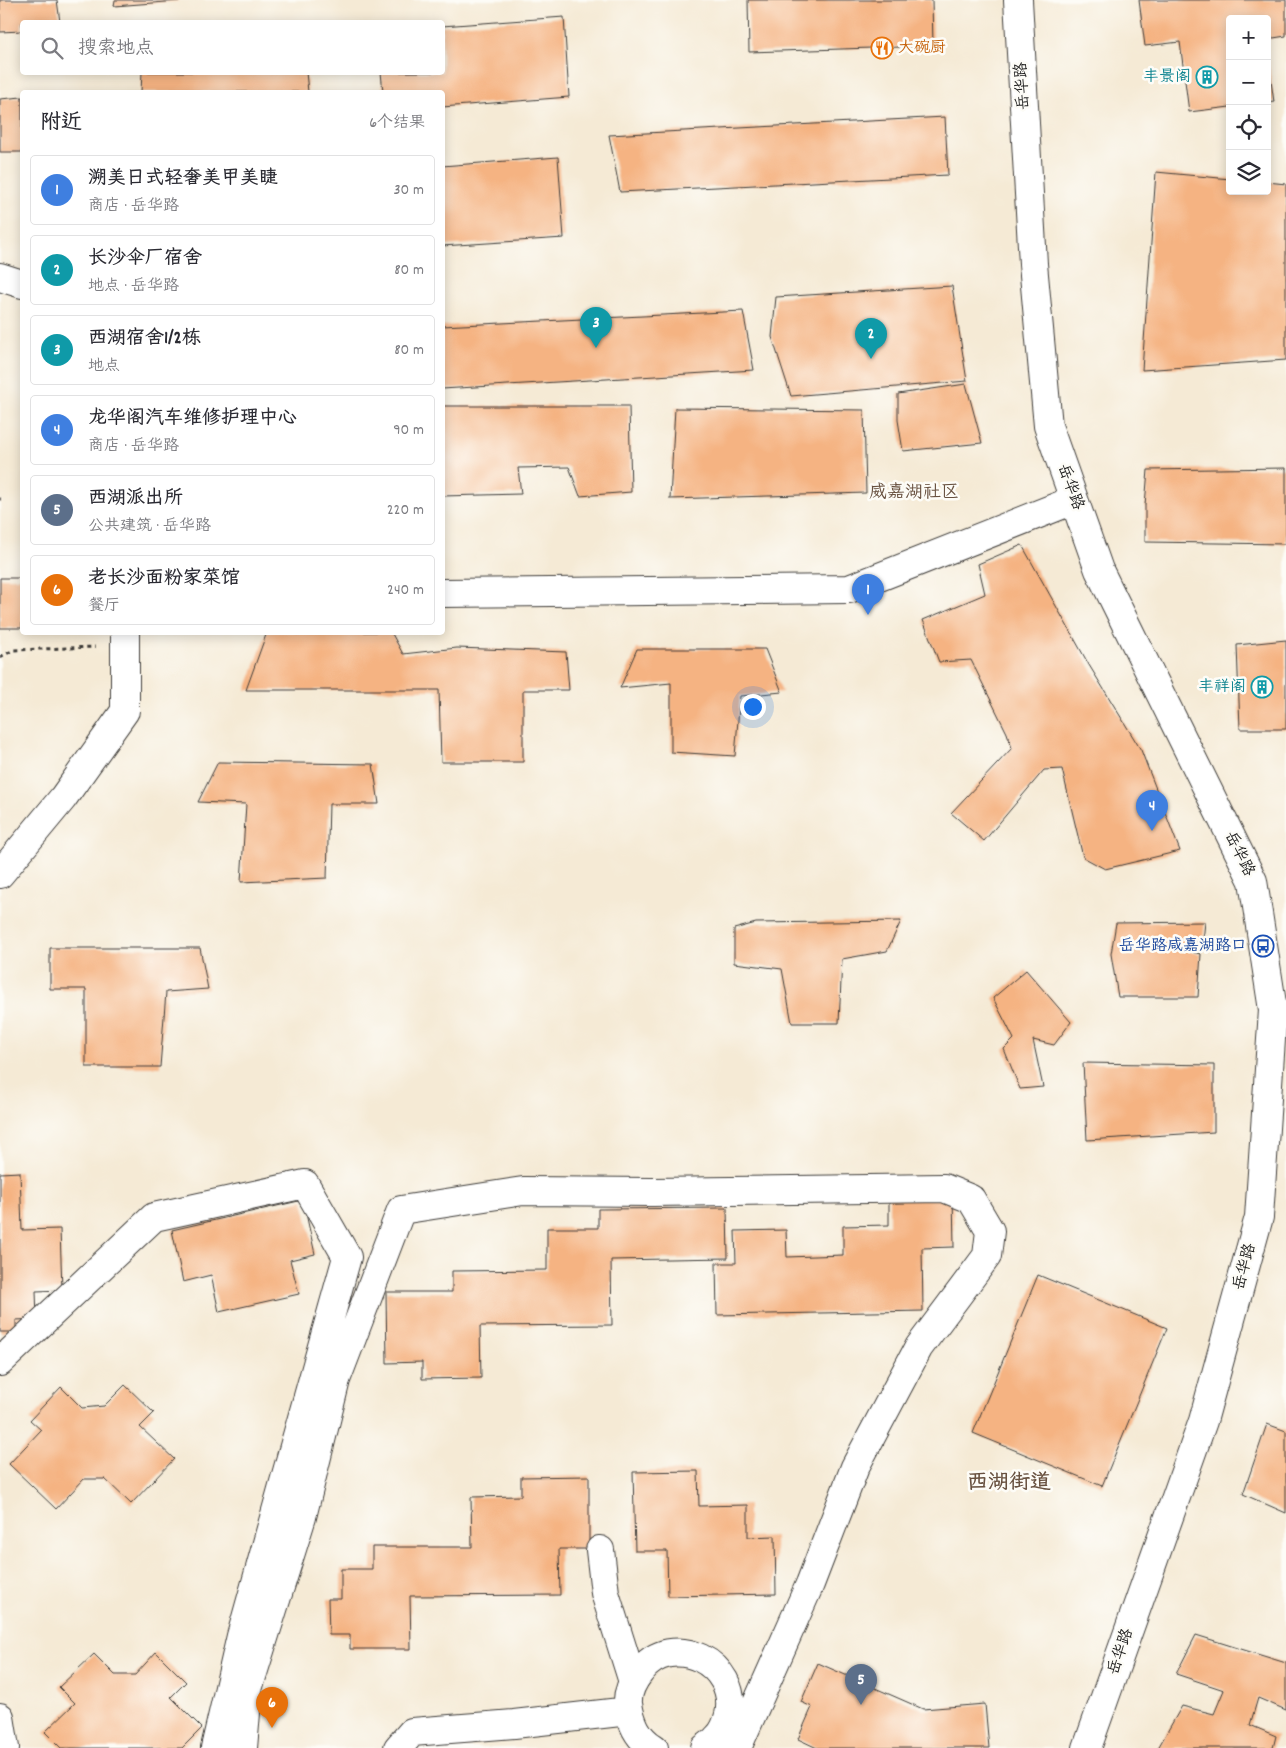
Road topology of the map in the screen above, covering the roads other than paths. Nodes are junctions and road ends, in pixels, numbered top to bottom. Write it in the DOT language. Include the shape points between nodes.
graph roads {
  1 [pos="1018,0"];
  2 [pos="0,277"];
  3 [pos="20,283"];
  4 [pos="1074,500"];
  5 [pos="445,593"];
  6 [pos="124,639"];
  7 [pos="0,874"];
  8 [pos="0,1362"];
  9 [pos="600,1550"];
  10 [pos="633,1682"];
  11 [pos="629,1711"];
  12 [pos="0,1717"];
  13 [pos="5,1748"];
  14 [pos="215,1748"];
  15 [pos="244,1748"];
  16 [pos="398,1748"];
  17 [pos="654,1748"];
  18 [pos="706,1748"];
  19 [pos="737,1748"];
  20 [pos="1087,1748"];
  1 -- 4 [label="street, 岳华路" via="1032,264 1048,426"];
  2 -- 3 [label="street"];
  4 -- 5 [label="street" via="850,589"];
  4 -- 20 [label="street, 岳华路" via="1099,570 1253,881 1273,1010 1259,1217 1203,1421"];
  6 -- 7 [label="street" via="126,711 63,798"];
  8 -- 14 [label="street" via="154,1217 305,1184 346,1256 242,1636"];
  9 -- 10 [label="street" via="605,1593"];
  10 -- 11 [label="street"];
  10 -- 18 [label="street" via="644,1667 659,1656 677,1652 710,1662 722,1675 729,1690 731,1707 727,1724"];
  11 -- 16 [label="street" via="412,1732"];
  11 -- 17 [label="street" via="638,1735"];
  12 -- 13 [label="street"];
  15 -- 19 [label="street" via="248,1689 302,1517 336,1380 401,1210 523,1191 944,1188 971,1199 990,1232 987,1256 919,1347 855,1467 810,1584"];
}
